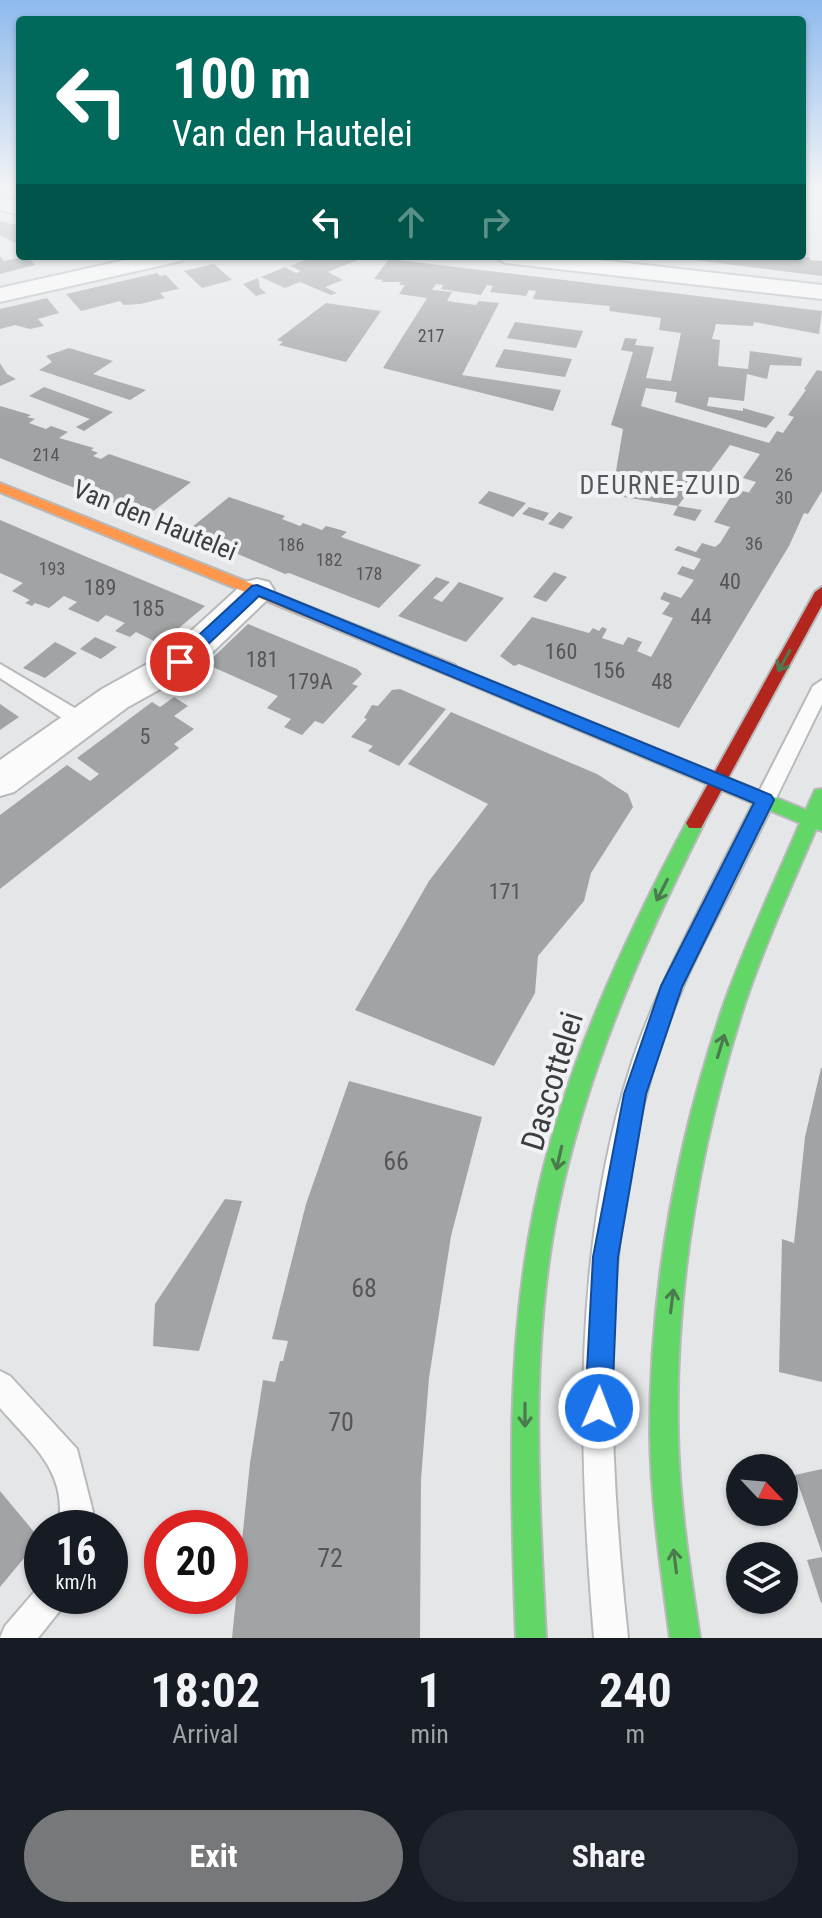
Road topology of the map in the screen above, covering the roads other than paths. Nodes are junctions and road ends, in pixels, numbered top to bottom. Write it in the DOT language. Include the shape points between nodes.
graph roads {
  1 [pos="125,266"];
  2 [pos="650,266"];
  3 [pos="822,292"];
  4 [pos="0,295"];
  5 [pos="0,487"];
  6 [pos="257,590"];
  7 [pos="822,592"];
  8 [pos="0,670"];
  9 [pos="822,686"];
  10 [pos="83,722"];
  11 [pos="718,780"];
  12 [pos="0,781"];
  13 [pos="822,793"];
  14 [pos="765,800"];
  15 [pos="817,822"];
  16 [pos="0,1386"];
  17 [pos="77,1510"];
  18 [pos="36,1614"];
  19 [pos="17,1638"];
  20 [pos="531,1638"];
  21 [pos="611,1638"];
  22 [pos="685,1638"];
  1 -- 4 [label="street"];
  2 -- 3 [label="street"];
  5 -- 6 [label="street, Van den Hautelei"];
  6 -- 10 [label="street" via="180,662"];
  6 -- 11 [label="street, Van den Hautelei"];
  7 -- 11 [label="street, Dascottelei, one-way"];
  8 -- 10 [label="lane"];
  9 -- 14 [label="lane"];
  10 -- 12 [label="street"];
  11 -- 14 [label="street, Van den Hautelei"];
  11 -- 20 [label="street, Dascottelei, one-way" via="597,1031 578,1084 545,1217 525,1375"];
  13 -- 15 [label="street"];
  14 -- 15 [label="street, Van den Hautelei"];
  14 -- 21 [label="lane" via="663,1007 625,1139 605,1257 599,1367 601,1535"];
  22 -- 15 [label="street, one-way" via="667,1492 665,1408 679,1246 701,1119 724,1034 756,943"];
  16 -- 17 [label="lane" via="66,1460"];
  18 -- 19 [label="lane"];
}
